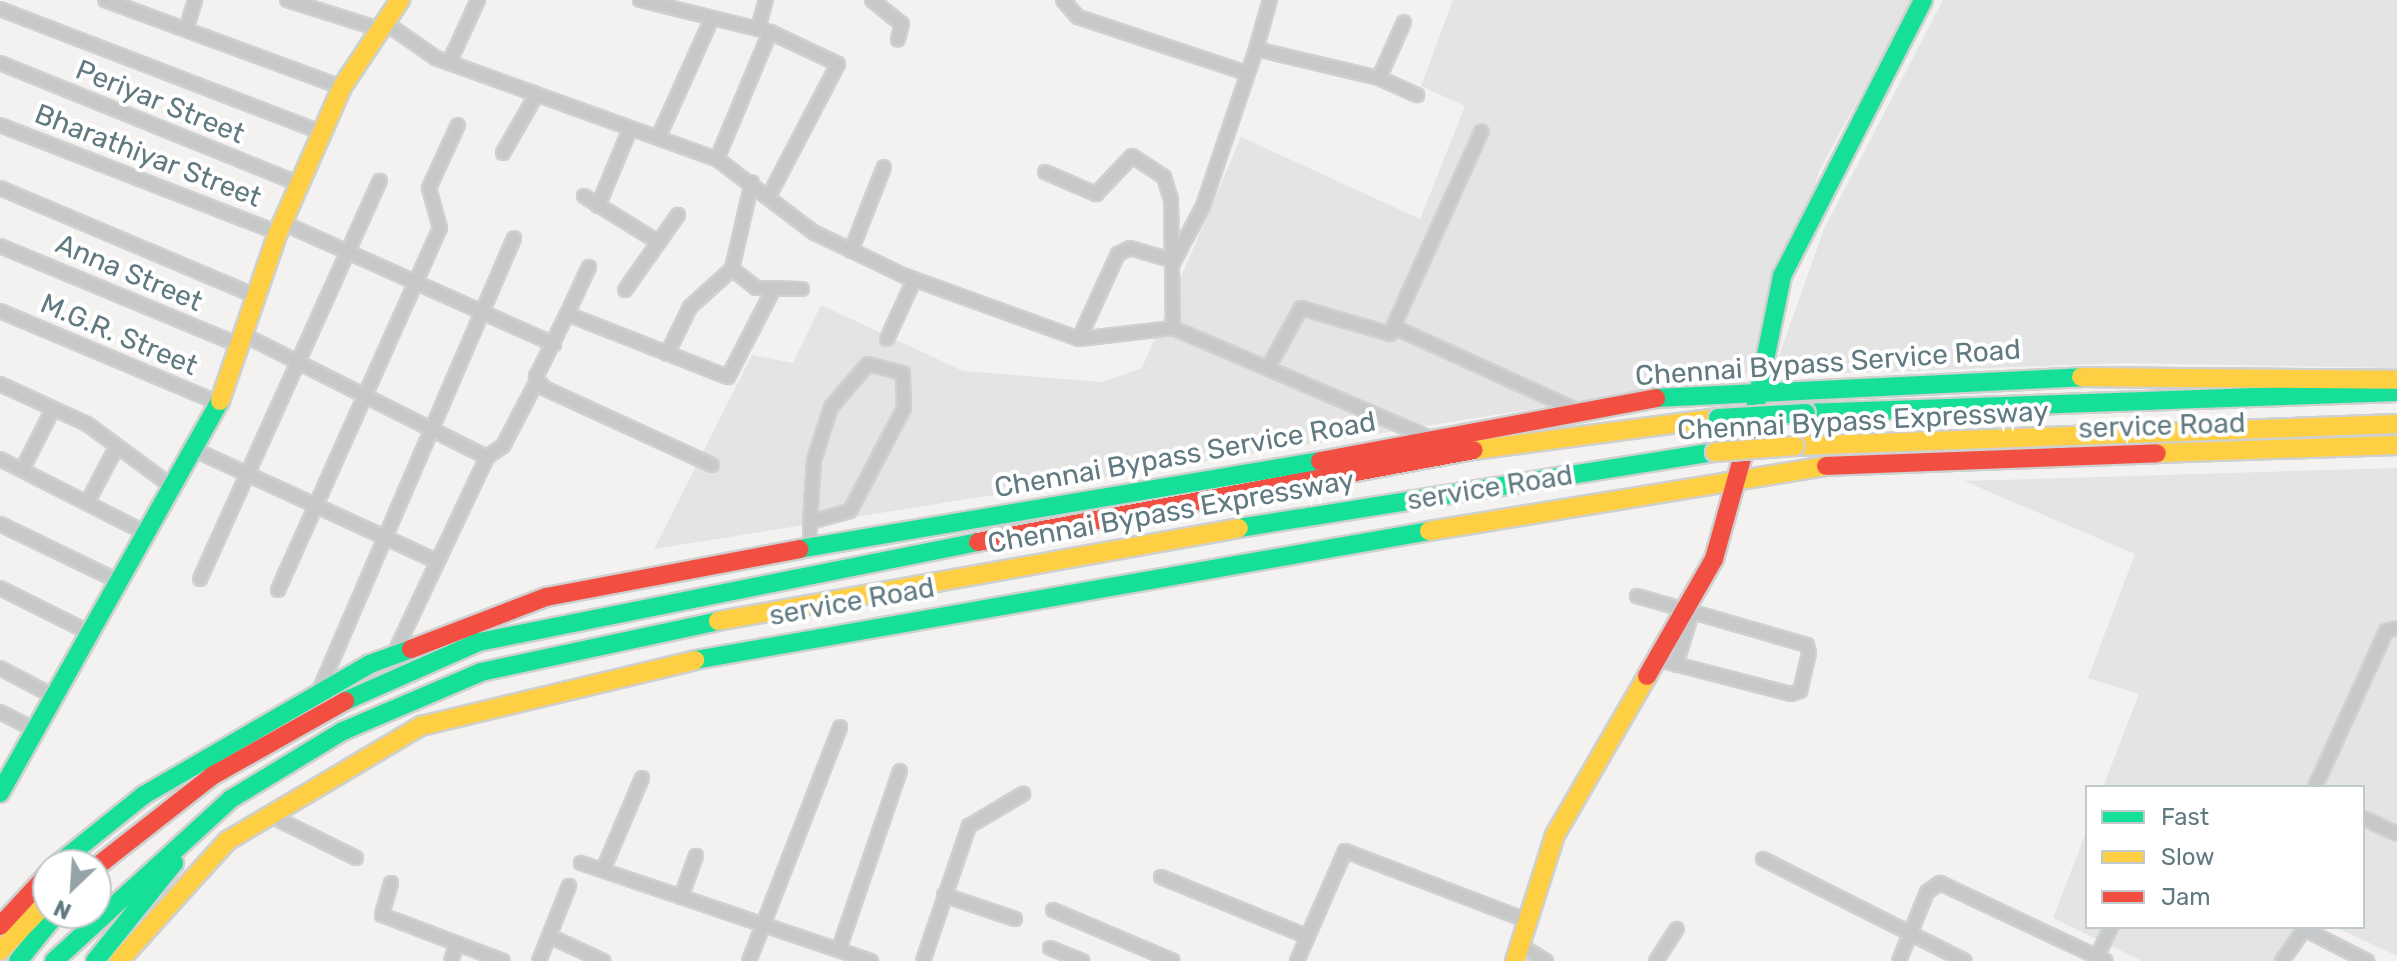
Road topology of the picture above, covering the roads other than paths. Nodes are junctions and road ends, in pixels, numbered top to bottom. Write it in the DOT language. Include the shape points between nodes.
graph roads {
  1 [pos="105,0"];
  2 [pos="195,0"];
  3 [pos="287,0"];
  4 [pos="400,0"];
  5 [pos="478,0"];
  6 [pos="640,0"];
  7 [pos="688,0"];
  8 [pos="766,0"];
  9 [pos="872,0"];
  10 [pos="1063,0"];
  11 [pos="1270,0"];
  12 [pos="1923,0"];
  13 [pos="134,5"];
  14 [pos="0,9"];
  15 [pos="682,14"];
  16 [pos="712,18"];
  17 [pos="1404,22"];
  18 [pos="384,27"];
  19 [pos="186,30"];
  20 [pos="764,30"];
  21 [pos="898,39"];
  22 [pos="1256,49"];
  23 [pos="0,63"];
  24 [pos="449,63"];
  25 [pos="1246,73"];
  26 [pos="1379,78"];
  27 [pos="342,87"];
  28 [pos="1417,95"];
  29 [pos="535,97"];
  30 [pos="0,125"];
  31 [pos="458,125"];
  32 [pos="630,129"];
  33 [pos="1481,132"];
  34 [pos="323,133"];
  35 [pos="659,136"];
  36 [pos="503,153"];
  37 [pos="717,159"];
  38 [pos="884,167"];
  39 [pos="1045,172"];
  40 [pos="380,181"];
  41 [pos="752,182"];
  42 [pos="302,185"];
  43 [pos="0,188"];
  44 [pos="770,194"];
  45 [pos="584,196"];
  46 [pos="598,206"];
  47 [pos="678,215"];
  48 [pos="280,228"];
  49 [pos="514,238"];
  50 [pos="658,242"];
  51 [pos="0,246"];
  52 [pos="851,251"];
  53 [pos="346,255"];
  54 [pos="1174,261"];
  55 [pos="589,267"];
  56 [pos="732,269"];
  57 [pos="914,280"];
  58 [pos="411,285"];
  59 [pos="802,289"];
  60 [pos="625,290"];
  61 [pos="772,292"];
  62 [pos="253,295"];
  63 [pos="0,311"];
  64 [pos="479,314"];
  65 [pos="567,314"];
  66 [pos="1173,328"];
  67 [pos="1396,328"];
  68 [pos="241,339"];
  69 [pos="887,339"];
  70 [pos="1079,339"];
  71 [pos="554,344"];
  72 [pos="667,354"];
  73 [pos="298,360"];
  74 [pos="1269,366"];
  75 [pos="2397,380"];
  76 [pos="537,381"];
  77 [pos="0,384"];
  78 [pos="363,392"];
  79 [pos="1754,392"];
  80 [pos="2397,392"];
  81 [pos="219,403"];
  82 [pos="53,409"];
  83 [pos="1580,412"];
  84 [pos="2397,424"];
  85 [pos="432,428"];
  86 [pos="1434,440"];
  87 [pos="2397,445"];
  88 [pos="117,446"];
  89 [pos="195,450"];
  90 [pos="487,457"];
  91 [pos="0,459"];
  92 [pos="712,465"];
  93 [pos="22,470"];
  94 [pos="246,474"];
  95 [pos="1741,476"];
  96 [pos="174,488"];
  97 [pos="87,503"];
  98 [pos="312,504"];
  99 [pos="810,522"];
  100 [pos="0,524"];
  101 [pos="148,534"];
  102 [pos="382,537"];
  103 [pos="810,548"];
  104 [pos="436,561"];
  105 [pos="200,579"];
  106 [pos="120,582"];
  107 [pos="0,588"];
  108 [pos="278,590"];
  109 [pos="1637,596"];
  110 [pos="1686,614"];
  111 [pos="2397,628"];
  112 [pos="90,633"];
  113 [pos="394,654"];
  114 [pos="1656,659"];
  115 [pos="1676,665"];
  116 [pos="0,668"];
  117 [pos="319,691"];
  118 [pos="53,696"];
  119 [pos="0,712"];
  120 [pos="840,727"];
  121 [pos="34,729"];
  122 [pos="900,771"];
  123 [pos="642,778"];
  124 [pos="2316,785"];
  125 [pos="2,786"];
  126 [pos="1023,794"];
  127 [pos="231,799"];
  128 [pos="269,815"];
  129 [pos="2365,819"];
  130 [pos="2397,834"];
  131 [pos="77,849"];
  132 [pos="112,855"];
  133 [pos="696,856"];
  134 [pos="356,858"];
  135 [pos="1763,859"];
  136 [pos="581,863"];
  137 [pos="603,870"];
  138 [pos="1161,877"];
  139 [pos="391,883"];
  140 [pos="569,886"];
  141 [pos="32,891"];
  142 [pos="944,895"];
  143 [pos="681,897"];
  144 [pos="1053,910"];
  145 [pos="32,918"];
  146 [pos="1015,919"];
  147 [pos="1523,919"];
  148 [pos="763,924"];
  149 [pos="0,926"];
  150 [pos="44,929"];
  151 [pos="1677,929"];
  152 [pos="2110,929"];
  153 [pos="549,936"];
  154 [pos="1306,936"];
  155 [pos="1910,937"];
  156 [pos="457,944"];
  157 [pos="1050,948"];
  158 [pos="839,949"];
  159 [pos="0,951"];
  160 [pos="1517,953"];
  161 [pos="2101,959"];
  162 [pos="18,961"];
  163 [pos="54,961"];
  164 [pos="95,961"];
  165 [pos="119,961"];
  166 [pos="451,961"];
  167 [pos="503,961"];
  168 [pos="539,961"];
  169 [pos="603,961"];
  170 [pos="749,961"];
  171 [pos="871,961"];
  172 [pos="923,961"];
  173 [pos="1082,961"];
  174 [pos="1173,961"];
  175 [pos="1297,961"];
  176 [pos="1546,961"];
  177 [pos="1656,961"];
  178 [pos="1899,961"];
  179 [pos="1965,961"];
  180 [pos="2282,961"];
  181 [pos="2367,961"];
  1 -- 13 [label="street"];
  2 -- 19 [label="street"];
  3 -- 18 [label="street"];
  4 -- 18 [label="main road"];
  5 -- 24 [label="street"];
  6 -- 15 [label="street"];
  7 -- 15 [label="street"];
  8 -- 20 [label="street"];
  9 -- 21 [label="street" via="902,24"];
  10 -- 25 [label="street" via="1078,17"];
  11 -- 22 [label="street"];
  12 -- 79 [label="main road" via="1796,241 1770,309"];
  13 -- 19 [label="street"];
  14 -- 34 [label="street"];
  15 -- 16 [label="street"];
  16 -- 20 [label="street"];
  16 -- 35 [label="street"];
  17 -- 26 [label="street"];
  18 -- 24 [label="street"];
  18 -- 27 [label="main road"];
  19 -- 27 [label="street"];
  20 -- 37 [label="street"];
  20 -- 44 [label="street" via="838,64"];
  22 -- 25 [label="street"];
  22 -- 26 [label="street"];
  23 -- 42 [label="street, Periyar Street"];
  24 -- 29 [label="street"];
  25 -- 54 [label="street" via="1203,206"];
  26 -- 28 [label="street"];
  27 -- 34 [label="main road"];
  29 -- 32 [label="street"];
  29 -- 36 [label="street"];
  30 -- 48 [label="street, Bharathiyar Street"];
  31 -- 58 [label="street" via="429,188 440,228"];
  32 -- 35 [label="street"];
  32 -- 46 [label="street"];
  33 -- 67 [label="street"];
  34 -- 42 [label="main road"];
  35 -- 37 [label="street"];
  37 -- 41 [label="street"];
  38 -- 52 [label="street"];
  39 -- 54 [label="street" via="1103,193 1128,157 1137,157 1169,185"];
  40 -- 53 [label="street"];
  41 -- 44 [label="street"];
  41 -- 56 [label="street"];
  42 -- 48 [label="main road"];
  43 -- 62 [label="street"];
  44 -- 52 [label="street" via="813,232"];
  45 -- 46 [label="street"];
  46 -- 50 [label="street"];
  47 -- 50 [label="street"];
  48 -- 53 [label="street, Bharathiyar Street"];
  48 -- 62 [label="main road"];
  49 -- 64 [label="street"];
  50 -- 60 [label="street"];
  51 -- 68 [label="street, Anna Street"];
  52 -- 57 [label="street"];
  53 -- 58 [label="street, Bharathiyar Street"];
  53 -- 73 [label="street"];
  54 -- 66 [label="street"];
  54 -- 70 [label="street" via="1130,248 1118,254"];
  55 -- 65 [label="street"];
  56 -- 61 [label="street"];
  56 -- 72 [label="street" via="690,307"];
  57 -- 69 [label="street"];
  57 -- 70 [label="street"];
  58 -- 64 [label="street, Bharathiyar Street"];
  58 -- 78 [label="street"];
  59 -- 61 [label="street"];
  61 -- 72 [label="street" via="728,377"];
  62 -- 68 [label="main road"];
  63 -- 81 [label="street, M.G.R. Street"];
  64 -- 71 [label="street, Bharathiyar Street"];
  64 -- 85 [label="street"];
  65 -- 71 [label="street"];
  65 -- 72 [label="street"];
  66 -- 70 [label="street"];
  66 -- 74 [label="street"];
  67 -- 74 [label="street" via="1378,335 1301,308"];
  67 -- 83 [label="street"];
  68 -- 73 [label="street, Anna Street"];
  68 -- 81 [label="main road"];
  71 -- 76 [label="street"];
  73 -- 78 [label="street, Anna Street"];
  73 -- 94 [label="street"];
  74 -- 86 [label="street"];
  75 -- 79 [label="main road, Chennai Bypass Service Road" via="2082,377"];
  76 -- 90 [label="street" via="509,437"];
  76 -- 92 [label="street"];
  77 -- 82 [label="street"];
  78 -- 85 [label="street, Anna Street"];
  78 -- 98 [label="street"];
  79 -- 83 [label="main road, Chennai Bypass Service Road"];
  79 -- 95 [label="main road"];
  80 -- 132 [label="main road, Chennai Bypass Expressway, bridge" via="1718,418 1482,449 675,598 479,642 327,709 238,761"];
  81 -- 89 [label="main road"];
  82 -- 88 [label="street"];
  82 -- 93 [label="street"];
  83 -- 86 [label="main road, Chennai Bypass Service Road"];
  84 -- 127 [label="main road, Chennai Bypass Expressway, bridge" via="1795,446 1715,452 1479,486 678,628 481,672 343,731"];
  85 -- 90 [label="street, Anna Street"];
  85 -- 102 [label="street"];
  86 -- 103 [label="main road, Chennai Bypass Service Road"];
  87 -- 95 [label="main road, service Road" via="1850,463"];
  88 -- 96 [label="street"];
  88 -- 97 [label="street"];
  89 -- 94 [label="street"];
  89 -- 96 [label="main road"];
  90 -- 104 [label="street"];
  91 -- 93 [label="street"];
  93 -- 97 [label="street"];
  94 -- 98 [label="street"];
  94 -- 105 [label="street"];
  95 -- 110 [label="main road" via="1714,559"];
  95 -- 128 [label="main road, service Road" via="622,673 421,726"];
  96 -- 101 [label="main road"];
  97 -- 101 [label="street"];
  98 -- 102 [label="street"];
  98 -- 108 [label="street"];
  99 -- 99 [label="street" via="814,460 831,407 868,364 903,373 904,408 850,511"];
  99 -- 103 [label="street"];
  100 -- 106 [label="street"];
  101 -- 106 [label="main road"];
  102 -- 104 [label="street"];
  102 -- 117 [label="street"];
  103 -- 113 [label="main road, Chennai Bypass Service Road" via="620,578"];
  104 -- 113 [label="street"];
  106 -- 112 [label="main road"];
  107 -- 112 [label="street"];
  109 -- 110 [label="street"];
  110 -- 114 [label="main road"];
  110 -- 115 [label="street"];
  110 -- 115 [label="street" via="1807,645 1800,691"];
  111 -- 124 [label="street" via="2386,631"];
  112 -- 118 [label="main road"];
  113 -- 117 [label="main road, Chennai Bypass Service Road"];
  114 -- 115 [label="street"];
  114 -- 147 [label="main road" via="1555,835"];
  116 -- 118 [label="street"];
  117 -- 131 [label="main road, Chennai Bypass Service Road" via="144,795"];
  118 -- 121 [label="main road"];
  119 -- 121 [label="street"];
  120 -- 148 [label="street"];
  121 -- 125 [label="main road"];
  122 -- 158 [label="street"];
  123 -- 137 [label="street"];
  126 -- 142 [label="street" via="969,826"];
  127 -- 163 [label="main road, Chennai Bypass Expressway"];
  127 -- 164 [label="main road"];
  128 -- 134 [label="street"];
  128 -- 165 [label="main road, service Road" via="184,882"];
  129 -- 130 [label="street"];
  133 -- 143 [label="street"];
  135 -- 155 [label="street"];
  136 -- 137 [label="street"];
  137 -- 143 [label="street"];
  138 -- 154 [label="street"];
  139 -- 156 [label="street" via="381,913"];
  140 -- 153 [label="street"];
  141 -- 149 [label="main road"];
  142 -- 146 [label="street"];
  142 -- 172 [label="street"];
  143 -- 148 [label="street"];
  144 -- 174 [label="street"];
  145 -- 159 [label="main road"];
  147 -- 154 [label="street" via="1345,851"];
  147 -- 160 [label="main road"];
  148 -- 158 [label="street"];
  148 -- 170 [label="street"];
  150 -- 162 [label="main road"];
  151 -- 177 [label="street"];
  152 -- 161 [label="street"];
  153 -- 168 [label="street"];
  153 -- 169 [label="street"];
  154 -- 175 [label="street"];
  155 -- 161 [label="street" via="1927,892 1940,883"];
  155 -- 178 [label="street"];
  155 -- 179 [label="street"];
  156 -- 166 [label="street"];
  156 -- 167 [label="street"];
  157 -- 173 [label="street"];
  158 -- 171 [label="street"];
  160 -- 176 [label="street"];
  180 -- 181 [label="street" via="2304,929"];
}
